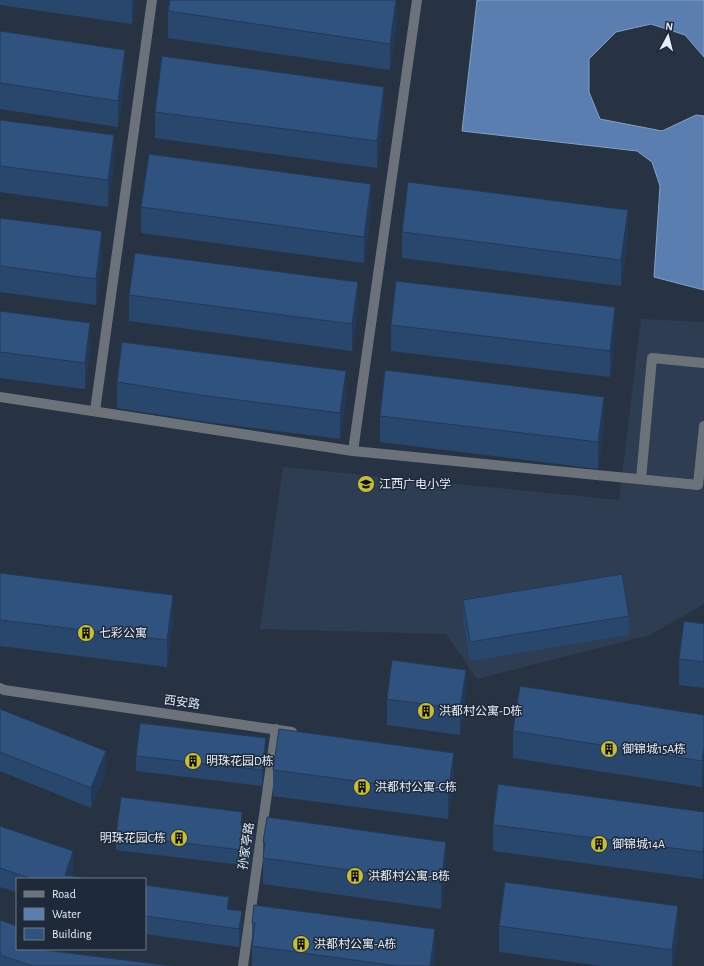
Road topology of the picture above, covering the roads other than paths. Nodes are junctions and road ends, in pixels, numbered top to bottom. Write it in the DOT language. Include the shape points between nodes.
graph roads {
  1 [pos="152,0"];
  2 [pos="417,0"];
  3 [pos="704,363"];
  4 [pos="0,397"];
  5 [pos="95,411"];
  6 [pos="704,426"];
  7 [pos="353,451"];
  8 [pos="641,479"];
  9 [pos="0,688"];
  10 [pos="276,729"];
  11 [pos="299,733"];
  12 [pos="243,966"];
  1 -- 5 [label="street"];
  2 -- 7 [label="street"];
  3 -- 8 [label="street" via="652,358"];
  4 -- 5 [label="street"];
  5 -- 7 [label="street"];
  6 -- 8 [label="street" via="698,485"];
  7 -- 8 [label="street"];
  9 -- 10 [label="street, 西安路"];
  10 -- 11 [label="street, 西安路"];
  10 -- 12 [label="street, 孙家亭路"];
}
